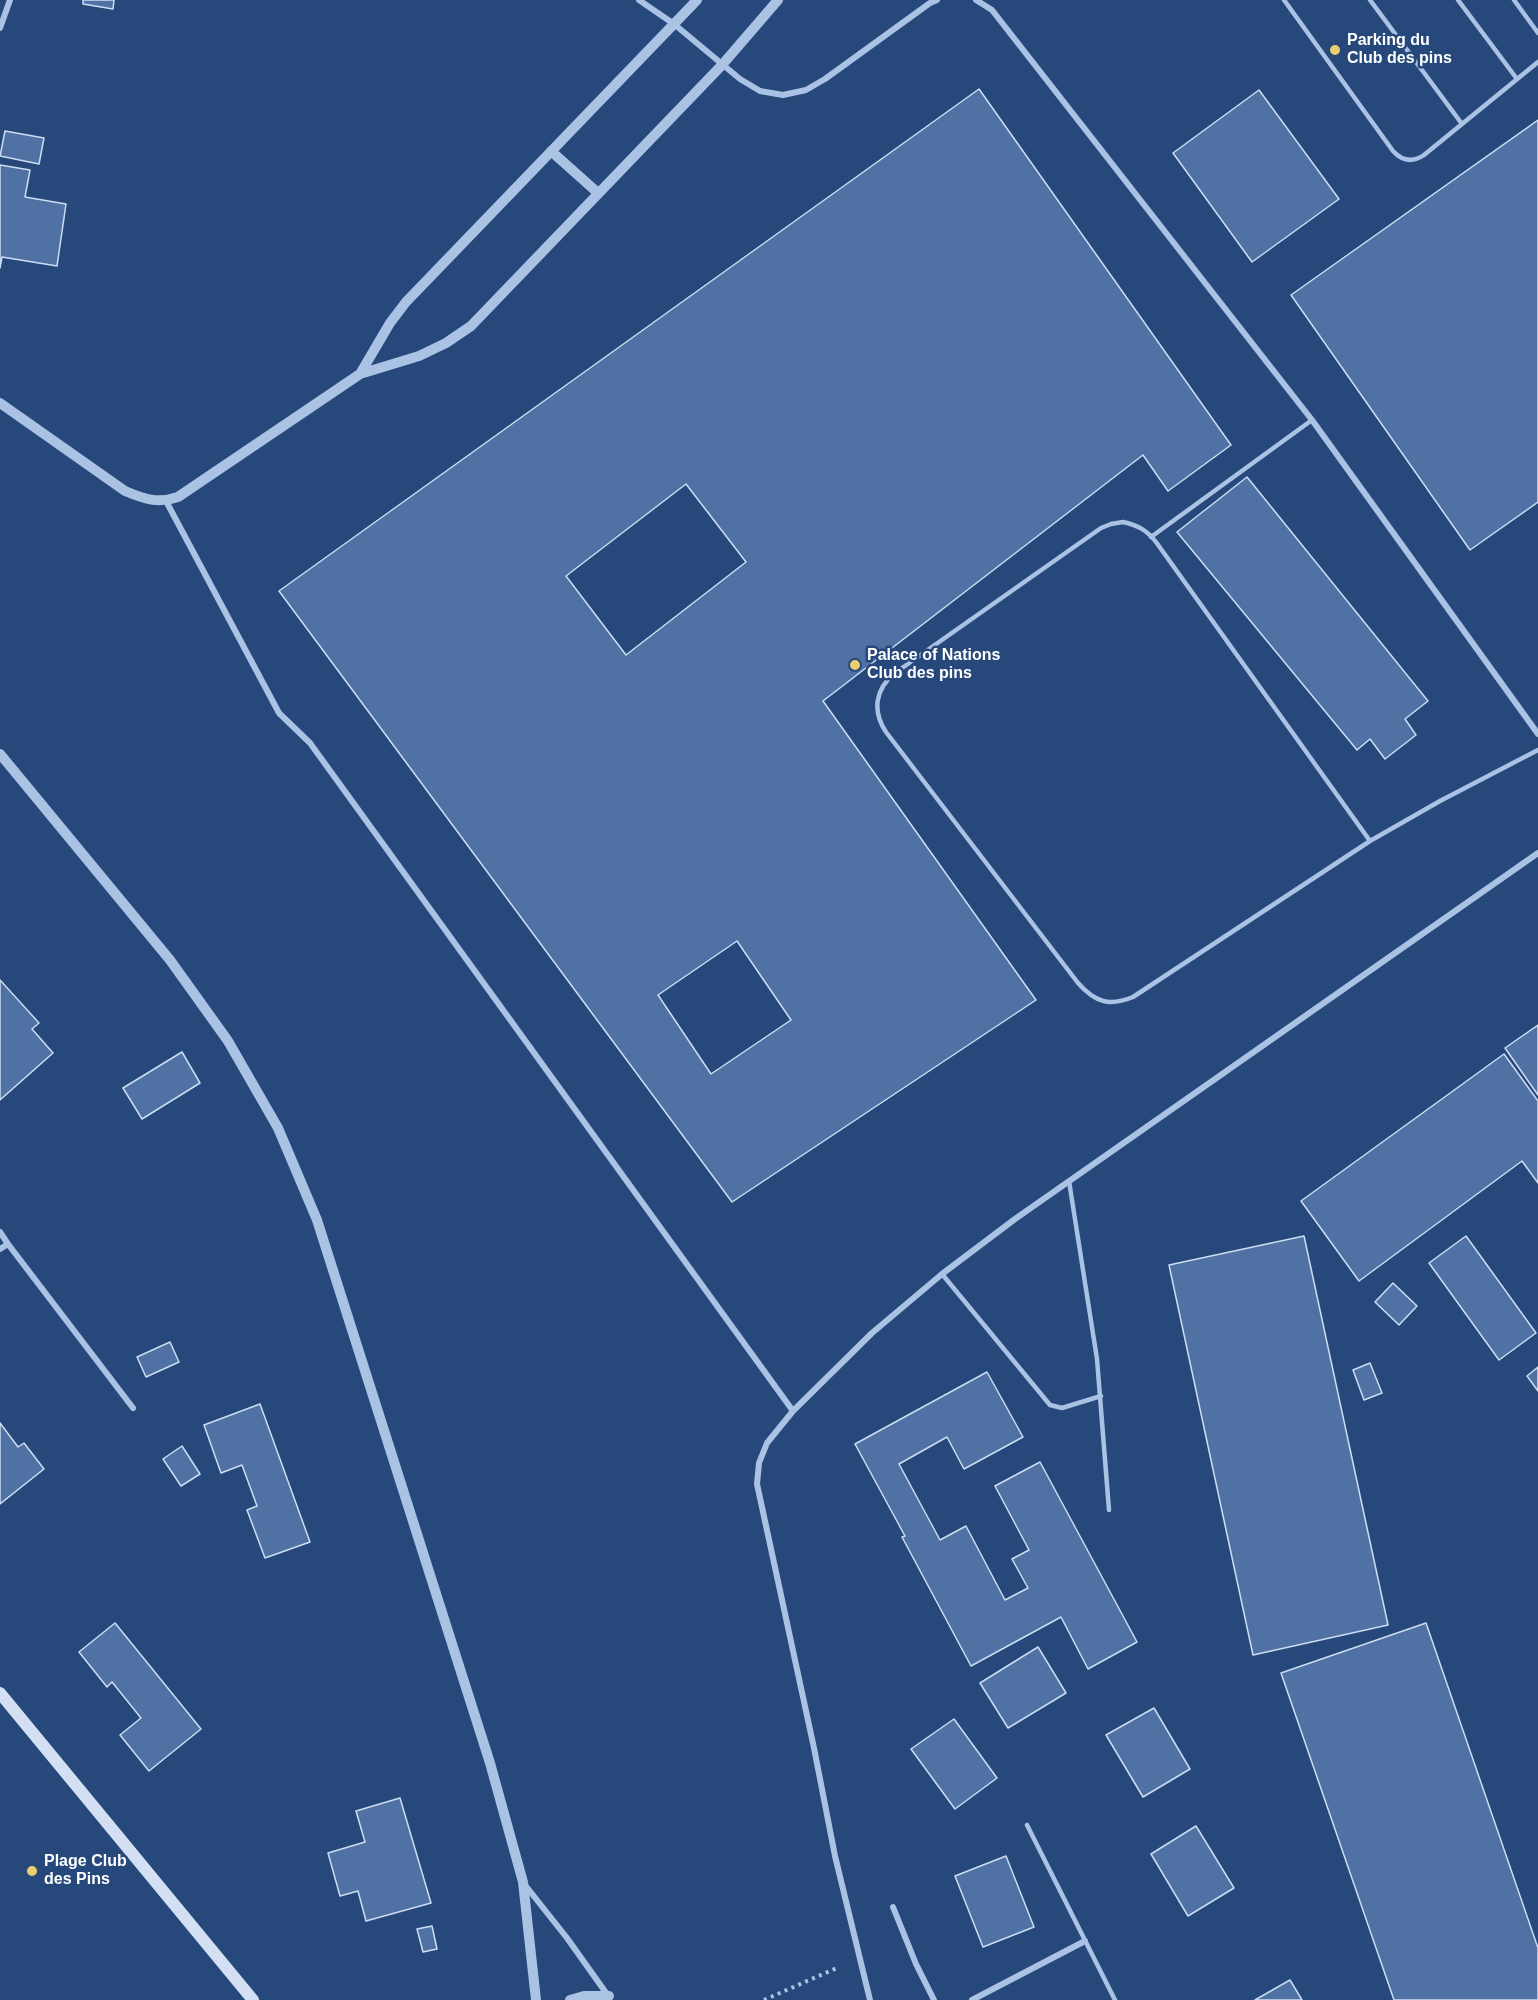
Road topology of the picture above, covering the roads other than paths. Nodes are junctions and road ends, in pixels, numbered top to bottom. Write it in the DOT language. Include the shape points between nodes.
graph roads {
  1 [pos="10,0"];
  2 [pos="639,0"];
  3 [pos="697,0"];
  4 [pos="778,0"];
  5 [pos="937,0"];
  6 [pos="1284,0"];
  7 [pos="1370,0"];
  8 [pos="1458,0"];
  9 [pos="1514,0"];
  10 [pos="980,1"];
  11 [pos="674,24"];
  12 [pos="0,28"];
  13 [pos="1538,33"];
  14 [pos="1538,62"];
  15 [pos="722,65"];
  16 [pos="1517,79"];
  17 [pos="1462,124"];
  18 [pos="551,151"];
  19 [pos="598,193"];
  20 [pos="360,374"];
  21 [pos="0,403"];
  22 [pos="1312,420"];
  23 [pos="166,501"];
  24 [pos="1151,537"];
  25 [pos="1538,734"];
  26 [pos="1538,750"];
  27 [pos="0,754"];
  28 [pos="1370,841"];
  29 [pos="1538,853"];
  30 [pos="1069,1182"];
  31 [pos="0,1232"];
  32 [pos="8,1244"];
  33 [pos="0,1249"];
  34 [pos="942,1274"];
  35 [pos="1101,1396"];
  36 [pos="133,1408"];
  37 [pos="793,1411"];
  38 [pos="1109,1510"];
  39 [pos="0,1693"];
  40 [pos="1027,1825"];
  41 [pos="523,1882"];
  42 [pos="893,1907"];
  43 [pos="1086,1941"];
  44 [pos="610,1998"];
  45 [pos="252,2000"];
  46 [pos="537,2000"];
  47 [pos="570,2000"];
  48 [pos="870,2000"];
  49 [pos="934,2000"];
  50 [pos="972,2000"];
  51 [pos="1115,2000"];
  1 -- 12 [label="street"];
  2 -- 11 [label="street"];
  3 -- 11 [label="street"];
  4 -- 15 [label="street"];
  5 -- 15 [label="street" via="806,90 783,94 760,91"];
  6 -- 17 [label="lane" via="1399,158 1416,160"];
  7 -- 17 [label="lane"];
  8 -- 16 [label="lane"];
  9 -- 13 [label="lane"];
  10 -- 22 [label="street" via="992,10"];
  11 -- 15 [label="street"];
  11 -- 18 [label="street"];
  14 -- 16 [label="lane"];
  15 -- 19 [label="street"];
  16 -- 17 [label="lane"];
  18 -- 19 [label="street"];
  18 -- 20 [label="street" via="406,302"];
  19 -- 20 [label="street" via="471,326 418,356"];
  20 -- 23 [label="street" via="178,497"];
  21 -- 23 [label="street" via="125,491 146,500"];
  22 -- 24 [label="lane"];
  22 -- 25 [label="street"];
  23 -- 37 [label="street" via="279,713 310,743"];
  24 -- 28 [label="lane"];
  24 -- 28 [label="lane" via="1134,524 1123,522 1101,528 895,673 886,680 877,700 880,723 886,732 1078,983 1096,999 1108,1003 1133,997"];
  26 -- 28 [label="lane"];
  27 -- 41 [label="street" via="170,960 228,1041 278,1128 317,1220 490,1763"];
  29 -- 30 [label="street"];
  30 -- 34 [label="street"];
  30 -- 35 [label="lane"];
  31 -- 32 [label="street"];
  32 -- 33 [label="street"];
  32 -- 36 [label="street"];
  34 -- 35 [label="lane" via="1050,1405 1062,1408"];
  34 -- 37 [label="street" via="872,1333"];
  35 -- 38 [label="lane"];
  37 -- 48 [label="street" via="767,1443 759,1463 757,1484 835,1856"];
  39 -- 45 [label="main road"];
  40 -- 43 [label="lane"];
  41 -- 44 [label="street"];
  41 -- 46 [label="street"];
  42 -- 49 [label="street"];
  43 -- 50 [label="street"];
  43 -- 51 [label="lane"];
  44 -- 47 [label="street" via="584,1996"];
}
